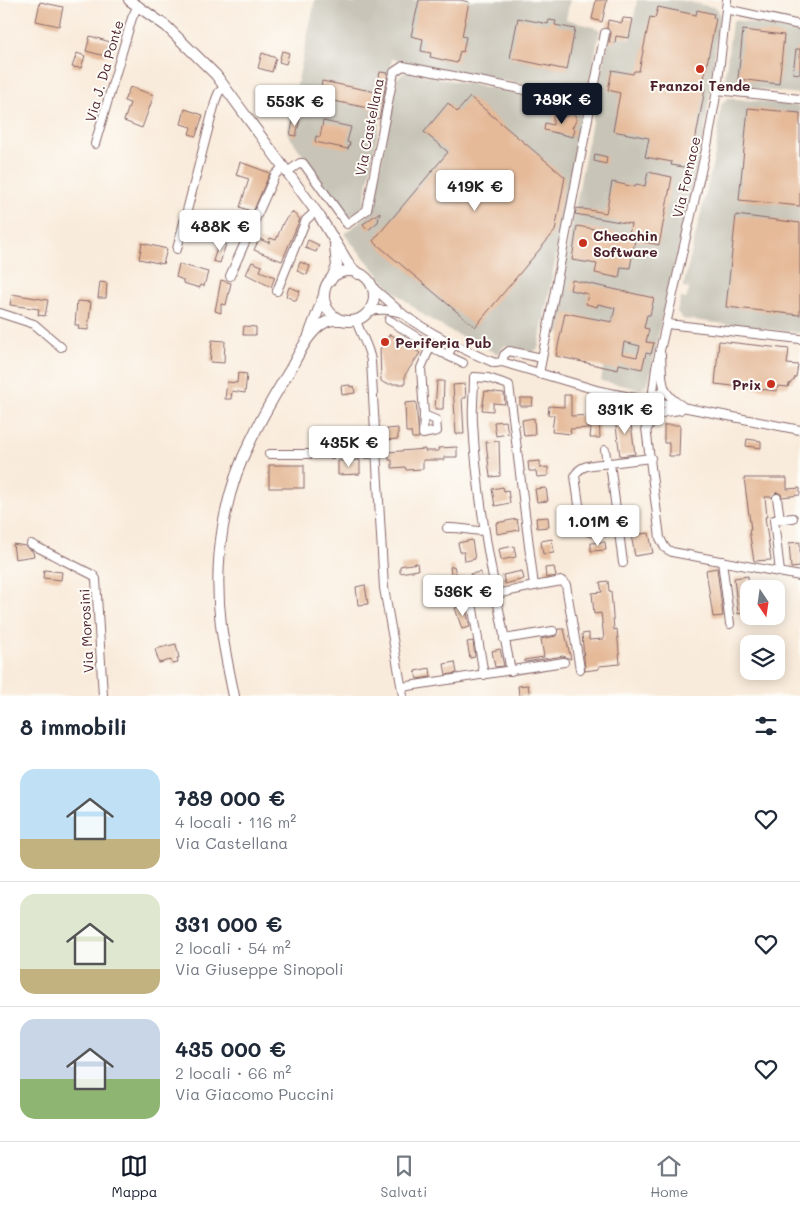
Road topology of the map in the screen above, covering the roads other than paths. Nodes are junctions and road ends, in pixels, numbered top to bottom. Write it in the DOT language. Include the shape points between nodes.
graph roads {
  1 [pos="728,0"];
  2 [pos="134,3"];
  3 [pos="726,9"];
  4 [pos="800,25"];
  5 [pos="605,33"];
  6 [pos="225,88"];
  7 [pos="717,90"];
  8 [pos="800,99"];
  9 [pos="591,103"];
  10 [pos="95,144"];
  11 [pos="285,169"];
  12 [pos="316,211"];
  13 [pos="334,242"];
  14 [pos="177,249"];
  15 [pos="358,274"];
  16 [pos="230,276"];
  17 [pos="330,280"];
  18 [pos="371,286"];
  19 [pos="277,291"];
  20 [pos="324,295"];
  21 [pos="367,312"];
  22 [pos="0,313"];
  23 [pos="403,313"];
  24 [pos="341,320"];
  25 [pos="356,320"];
  26 [pos="389,320"];
  27 [pos="667,324"];
  28 [pos="308,339"];
  29 [pos="800,339"];
  30 [pos="454,344"];
  31 [pos="62,347"];
  32 [pos="430,347"];
  33 [pos="661,348"];
  34 [pos="446,354"];
  35 [pos="542,358"];
  36 [pos="463,363"];
  37 [pos="498,363"];
  38 [pos="539,374"];
  39 [pos="488,378"];
  40 [pos="653,387"];
  41 [pos="664,389"];
  42 [pos="623,396"];
  43 [pos="655,402"];
  44 [pos="691,410"];
  45 [pos="424,415"];
  46 [pos="654,417"];
  47 [pos="644,420"];
  48 [pos="647,429"];
  49 [pos="800,430"];
  50 [pos="605,450"];
  51 [pos="269,454"];
  52 [pos="376,454"];
  53 [pos="651,458"];
  54 [pos="608,463"];
  55 [pos="777,498"];
  56 [pos="793,518"];
  57 [pos="780,519"];
  58 [pos="447,528"];
  59 [pos="618,530"];
  60 [pos="484,531"];
  61 [pos="31,544"];
  62 [pos="722,561"];
  63 [pos="623,563"];
  64 [pos="780,572"];
  65 [pos="800,576"];
  66 [pos="534,586"];
  67 [pos="496,594"];
  68 [pos="471,596"];
  69 [pos="730,624"];
  70 [pos="553,631"];
  71 [pos="504,639"];
  72 [pos="564,662"];
  73 [pos="580,669"];
  74 [pos="511,671"];
  75 [pos="484,676"];
  76 [pos="402,687"];
  77 [pos="103,696"];
  78 [pos="234,696"];
  79 [pos="403,696"];
  1 -- 3 [label="street, Via Fornace"];
  2 -- 6 [label="main road" via="192,50"];
  2 -- 10 [label="street, Via J. Da Ponte"];
  3 -- 4 [label="street"];
  3 -- 7 [label="street, Via Fornace"];
  5 -- 9 [label="street"];
  6 -- 11 [label="main road"];
  6 -- 14 [label="street" via="216,99"];
  7 -- 8 [label="street"];
  7 -- 27 [label="street, Via Fornace"];
  9 -- 11 [label="street, Via Castellana" via="403,66 394,72 367,210 347,224 303,163"];
  9 -- 35 [label="street"];
  11 -- 12 [label="main road"];
  11 -- 16 [label="street" via="274,175"];
  12 -- 13 [label="main road"];
  12 -- 19 [label="street" via="306,220"];
  13 -- 15 [label="main road"];
  13 -- 17 [label="main road" via="337,266"];
  15 -- 17 [label="main road" via="342,273"];
  15 -- 18 [label="main road"];
  17 -- 20 [label="main road"];
  18 -- 21 [label="main road" via="373,300"];
  18 -- 23 [label="street"];
  20 -- 24 [label="main road" via="330,313"];
  20 -- 28 [label="main road"];
  21 -- 23 [label="street" via="386,309"];
  21 -- 25 [label="main road"];
  22 -- 31 [label="street" via="34,324"];
  23 -- 30 [label="street"];
  24 -- 25 [label="main road"];
  24 -- 28 [label="main road" via="325,322"];
  25 -- 52 [label="street" via="370,353"];
  26 -- 32 [label="street"];
  27 -- 29 [label="street"];
  27 -- 33 [label="street, Via Fornace"];
  28 -- 78 [label="main road" via="252,436 226,514 218,593"];
  30 -- 34 [label="street"];
  30 -- 37 [label="street"];
  32 -- 34 [label="street"];
  32 -- 45 [label="street" via="421,368"];
  33 -- 40 [label="street, Via Fornace"];
  33 -- 41 [label="street, Via Fornace"];
  34 -- 36 [label="street"];
  35 -- 37 [label="street" via="509,351"];
  35 -- 38 [label="street"];
  37 -- 38 [label="street"];
  37 -- 39 [label="street"];
  38 -- 42 [label="street"];
  39 -- 60 [label="street" via="474,373 473,422"];
  39 -- 66 [label="street" via="509,385"];
  40 -- 42 [label="street" via="642,395"];
  40 -- 43 [label="street, Via Fornace"];
  41 -- 43 [label="street"];
  41 -- 44 [label="street" via="672,400"];
  42 -- 43 [label="street"];
  42 -- 47 [label="street" via="638,408"];
  43 -- 44 [label="street"];
  43 -- 46 [label="street, Via Fornace"];
  43 -- 47 [label="street"];
  44 -- 46 [label="street" via="666,412"];
  44 -- 49 [label="street"];
  46 -- 48 [label="street"];
  47 -- 48 [label="street"];
  48 -- 53 [label="street"];
  50 -- 54 [label="street"];
  51 -- 52 [label="street"];
  52 -- 76 [label="street" via="384,588"];
  53 -- 54 [label="street"];
  53 -- 62 [label="street" via="661,542 665,548"];
  54 -- 59 [label="street"];
  54 -- 59 [label="street" via="577,470 575,476 582,526 589,533"];
  55 -- 57 [label="street"];
  56 -- 57 [label="street"];
  57 -- 64 [label="street" via="774,520"];
  58 -- 60 [label="street"];
  59 -- 63 [label="street"];
  60 -- 67 [label="street"];
  61 -- 77 [label="street, Via Morosini" via="96,579"];
  62 -- 64 [label="street"];
  62 -- 69 [label="street"];
  64 -- 65 [label="street"];
  66 -- 67 [label="street"];
  66 -- 73 [label="street" via="562,581 566,585"];
  67 -- 71 [label="street"];
  68 -- 75 [label="street"];
  70 -- 71 [label="street"];
  71 -- 74 [label="street"];
  72 -- 74 [label="street"];
  74 -- 75 [label="street"];
  75 -- 76 [label="street"];
  76 -- 79 [label="street"];
}
